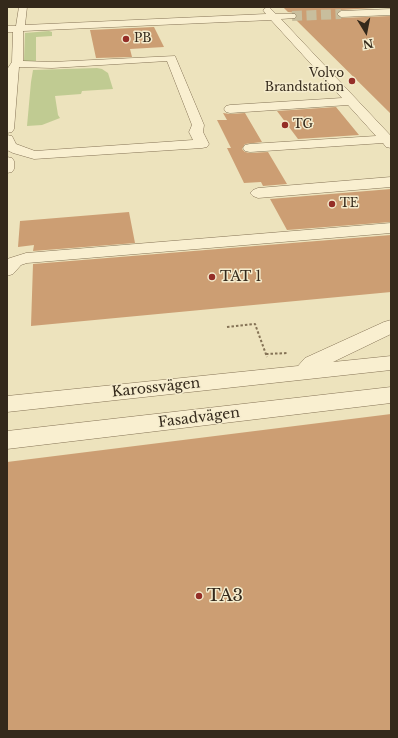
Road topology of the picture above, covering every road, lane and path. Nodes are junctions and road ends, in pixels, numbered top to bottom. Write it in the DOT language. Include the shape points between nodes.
graph roads {
  1 [pos="23,7"];
  2 [pos="264,7"];
  3 [pos="219,11"];
  4 [pos="391,12"];
  5 [pos="341,14"];
  6 [pos="292,16"];
  7 [pos="274,17"];
  8 [pos="204,20"];
  9 [pos="20,28"];
  10 [pos="7,29"];
  11 [pos="19,63"];
  12 [pos="351,101"];
  13 [pos="230,109"];
  14 [pos="7,129"];
  15 [pos="7,139"];
  16 [pos="389,141"];
  17 [pos="250,148"];
  18 [pos="7,161"];
  19 [pos="7,169"];
  20 [pos="391,182"];
  21 [pos="258,193"];
  22 [pos="391,228"];
  23 [pos="10,261"];
  24 [pos="391,326"];
  25 [pos="227,327"];
  26 [pos="288,352"];
  27 [pos="266,354"];
  28 [pos="268,360"];
  29 [pos="391,362"];
  30 [pos="304,371"];
  31 [pos="391,394"];
  32 [pos="7,404"];
  33 [pos="7,440"];
  1 -- 9 [label="street"];
  2 -- 7 [label="street"];
  3 -- 8 [label="street"];
  4 -- 5 [label="street"];
  6 -- 7 [label="street"];
  7 -- 8 [label="street"];
  7 -- 12 [label="street"];
  8 -- 9 [label="street"];
  9 -- 10 [label="street"];
  9 -- 11 [label="street" via="17,62"];
  11 -- 14 [label="street" via="13,68"];
  11 -- 15 [label="street" via="52,65 171,58 198,125 196,132 202,144 34,155 10,146"];
  12 -- 13 [label="street"];
  12 -- 16 [label="street"];
  16 -- 17 [label="street"];
  18 -- 19 [label="street"];
  20 -- 21 [label="street"];
  22 -- 23 [label="street"];
  24 -- 30 [label="street, Karossvägen" via="313,363"];
  25 -- 27 [label="path" via="255,324"];
  26 -- 27 [label="path"];
  27 -- 28 [label="path"];
  29 -- 30 [label="street, Karossvägen"];
  30 -- 32 [label="street, Karossvägen"];
  31 -- 33 [label="street, Fasadvägen"];
}
